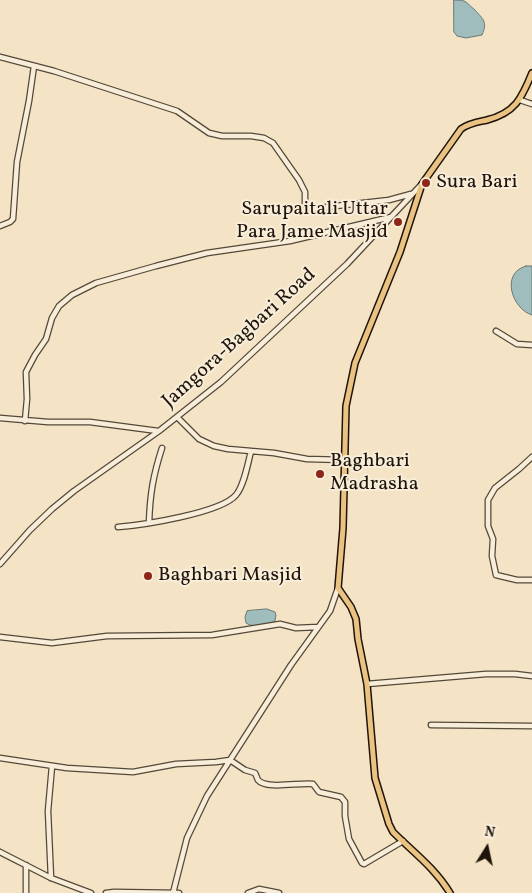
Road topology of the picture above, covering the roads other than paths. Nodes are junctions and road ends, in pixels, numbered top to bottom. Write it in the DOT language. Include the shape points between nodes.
graph roads {
  1 [pos="0,57"];
  2 [pos="34,66"];
  3 [pos="532,73"];
  4 [pos="520,100"];
  5 [pos="532,104"];
  6 [pos="422,184"];
  7 [pos="412,193"];
  8 [pos="391,216"];
  9 [pos="0,226"];
  10 [pos="496,331"];
  11 [pos="532,345"];
  12 [pos="177,417"];
  13 [pos="0,418"];
  14 [pos="25,421"];
  15 [pos="158,431"];
  16 [pos="162,448"];
  17 [pos="251,451"];
  18 [pos="532,457"];
  19 [pos="344,460"];
  20 [pos="149,523"];
  21 [pos="118,527"];
  22 [pos="2,559"];
  23 [pos="0,564"];
  24 [pos="532,580"];
  25 [pos="338,588"];
  26 [pos="318,627"];
  27 [pos="0,637"];
  28 [pos="532,676"];
  29 [pos="367,684"];
  30 [pos="431,725"];
  31 [pos="532,726"];
  32 [pos="0,758"];
  33 [pos="230,760"];
  34 [pos="52,766"];
  35 [pos="403,841"];
  36 [pos="0,852"];
  37 [pos="26,865"];
  38 [pos="51,878"];
  39 [pos="26,893"];
  40 [pos="91,893"];
  41 [pos="106,893"];
  42 [pos="173,893"];
  43 [pos="178,893"];
  44 [pos="248,893"];
  45 [pos="279,893"];
  46 [pos="450,893"];
  1 -- 2 [label="street"];
  2 -- 7 [label="street" via="177,112 209,133 258,137 273,143 299,180 309,209 389,200"];
  2 -- 9 [label="street" via="17,162 13,219"];
  3 -- 4 [label="main road"];
  4 -- 5 [label="street"];
  4 -- 6 [label="main road" via="504,114 461,129"];
  6 -- 7 [label="street, Jamgora-Bagbari Road"];
  6 -- 19 [label="main road" via="400,252 355,363 346,406"];
  7 -- 8 [label="street, Jamgora-Bagbari Road"];
  8 -- 12 [label="street, Jamgora-Bagbari Road" via="347,264 221,382"];
  8 -- 14 [label="street" via="290,241 207,253 96,283 72,295 59,306 46,339 26,372"];
  10 -- 11 [label="street" via="518,344"];
  12 -- 15 [label="street, Jamgora-Bagbari Road"];
  12 -- 17 [label="street" via="206,444"];
  13 -- 14 [label="street"];
  14 -- 15 [label="street" via="90,422"];
  15 -- 22 [label="street, Jamgora-Bagbari Road" via="52,509"];
  16 -- 20 [label="street" via="154,470"];
  17 -- 19 [label="street" via="307,459"];
  17 -- 20 [label="street" via="239,491 232,500 188,516"];
  18 -- 24 [label="street" via="495,488 487,506 496,575"];
  19 -- 25 [label="main road"];
  20 -- 21 [label="street"];
  22 -- 23 [label="street, Jamgora-Bagbari Road"];
  25 -- 26 [label="street" via="330,611"];
  25 -- 29 [label="main road" via="356,619"];
  26 -- 27 [label="street" via="296,628 280,624 212,635 107,636 52,643"];
  26 -- 33 [label="street"];
  28 -- 29 [label="street" via="486,674"];
  29 -- 35 [label="main road" via="376,778 389,824"];
  30 -- 31 [label="street"];
  32 -- 34 [label="street"];
  33 -- 34 [label="street" via="176,764 133,772"];
  33 -- 35 [label="street" via="255,773 262,782 313,784 319,792 341,797 345,802 349,839 364,864"];
  33 -- 42 [label="street" via="207,796 187,838"];
  34 -- 38 [label="street" via="48,811"];
  35 -- 46 [label="main road" via="430,866"];
  36 -- 37 [label="street"];
  37 -- 38 [label="street"];
  37 -- 39 [label="street"];
  38 -- 40 [label="street"];
  41 -- 42 [label="street"];
  42 -- 43 [label="street"];
  44 -- 45 [label="street" via="259,889"];
}
